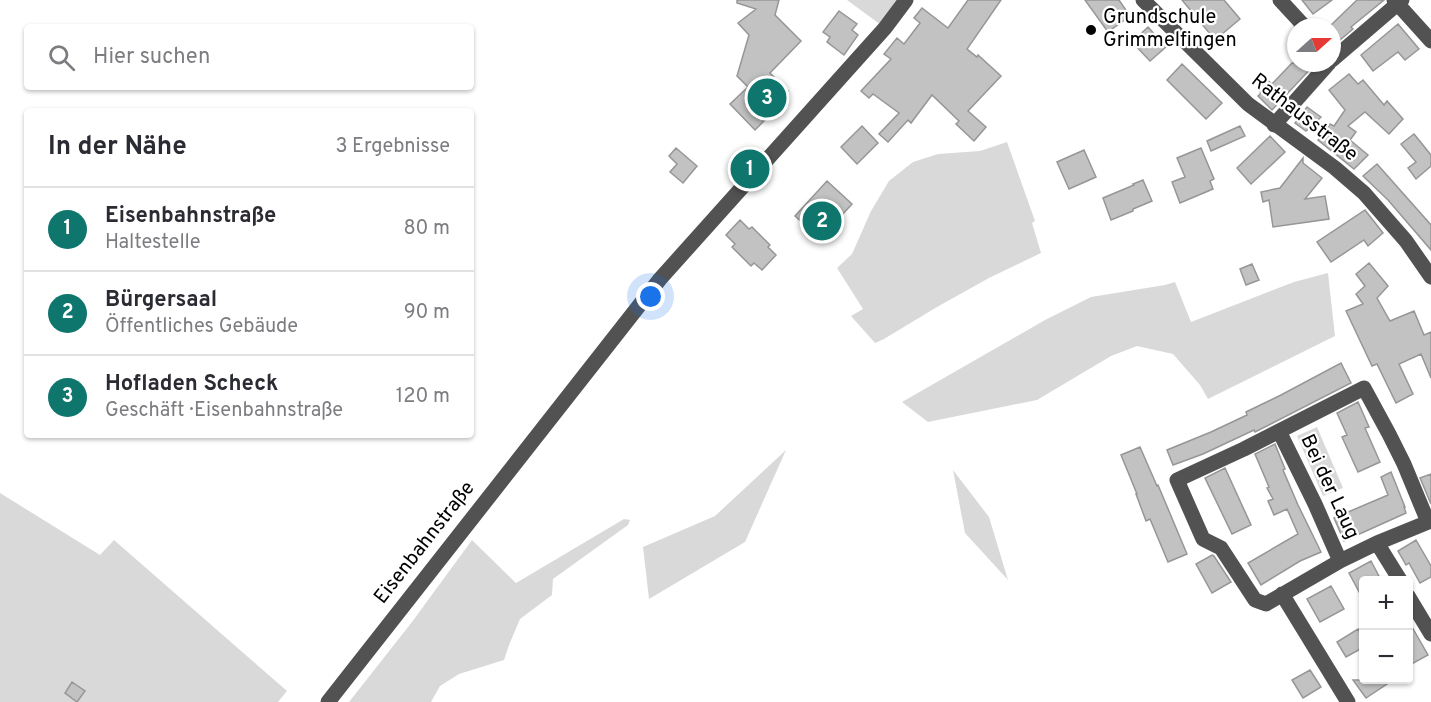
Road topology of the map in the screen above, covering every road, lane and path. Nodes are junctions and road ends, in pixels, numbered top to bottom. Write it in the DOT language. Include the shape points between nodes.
graph roads {
  1 [pos="906,0"];
  2 [pos="1143,0"];
  3 [pos="1280,0"];
  4 [pos="1398,1"];
  5 [pos="1297,18"];
  6 [pos="1431,41"];
  7 [pos="1341,51"];
  8 [pos="1321,72"];
  9 [pos="1274,125"];
  10 [pos="1431,277"];
  11 [pos="1280,431"];
  12 [pos="1429,522"];
  13 [pos="1377,543"];
  14 [pos="1340,561"];
  15 [pos="1398,576"];
  16 [pos="1282,594"];
  17 [pos="1413,604"];
  18 [pos="1431,634"];
  19 [pos="327,702"];
  20 [pos="1348,702"];
  1 -- 19 [label="street, Eisenbahnstraße" via="660,279"];
  2 -- 9 [label="street, Rathausstraße"];
  3 -- 5 [label="street"];
  4 -- 6 [label="street"];
  4 -- 7 [label="street"];
  8 -- 9 [label="street"];
  9 -- 10 [label="street, Rathausstraße" via="1364,193"];
  11 -- 12 [label="street, Bei der Laug" via="1364,388"];
  11 -- 14 [label="street, Bei der Laug"];
  11 -- 16 [label="street, Bei der Laug" via="1177,480 1203,539 1221,548 1255,600 1266,604"];
  12 -- 13 [label="street, Bei der Laug"];
  13 -- 14 [label="street, Bei der Laug"];
  13 -- 15 [label="street, Bei der Laug"];
  14 -- 16 [label="street, Bei der Laug"];
  16 -- 20 [label="street"];
  17 -- 18 [label="street"];
}
